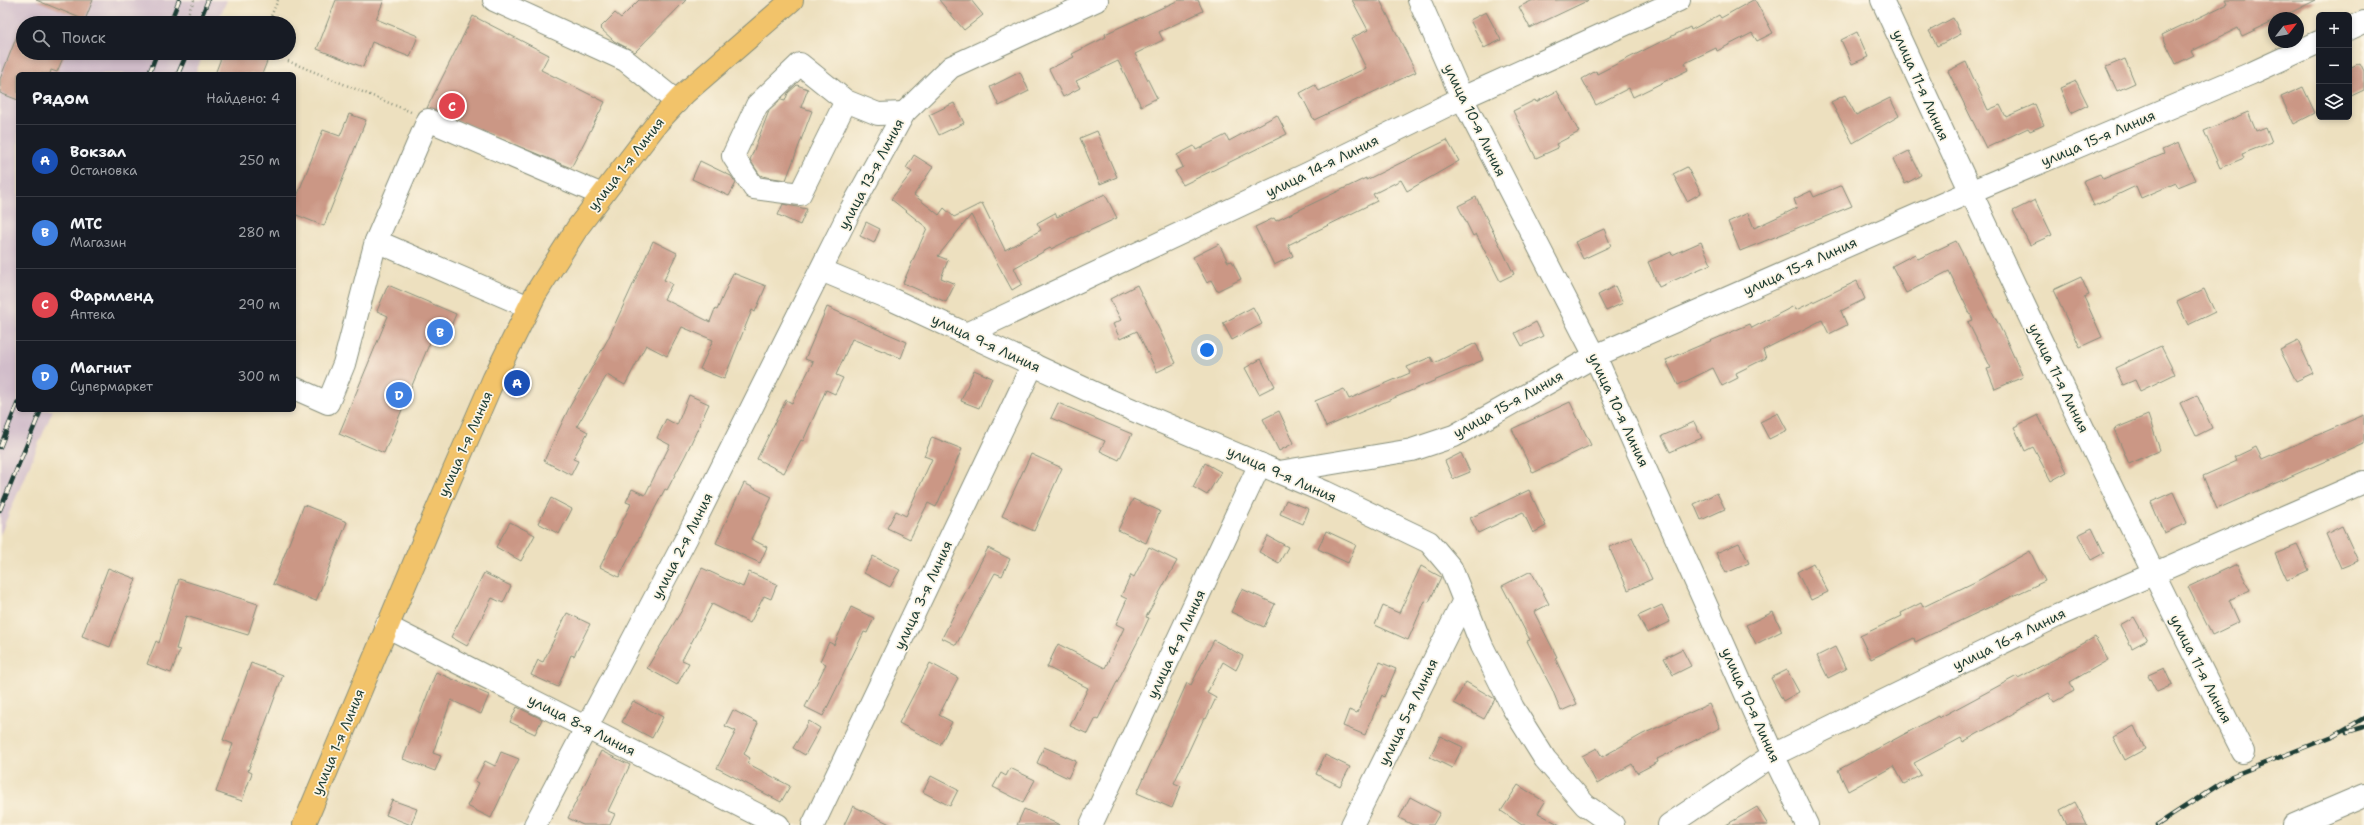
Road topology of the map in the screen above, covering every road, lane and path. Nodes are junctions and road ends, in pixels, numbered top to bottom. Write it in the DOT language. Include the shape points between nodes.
graph roads {
  1 [pos="194,0"];
  2 [pos="278,0"];
  3 [pos="494,0"];
  4 [pos="792,0"];
  5 [pos="1097,0"];
  6 [pos="1419,0"];
  7 [pos="1679,0"];
  8 [pos="1882,0"];
  9 [pos="187,16"];
  10 [pos="271,16"];
  11 [pos="2364,22"];
  12 [pos="2352,27"];
  13 [pos="2316,43"];
  14 [pos="288,61"];
  15 [pos="1462,98"];
  16 [pos="846,101"];
  17 [pos="677,102"];
  18 [pos="904,113"];
  19 [pos="428,120"];
  20 [pos="1970,192"];
  21 [pos="602,195"];
  22 [pos="376,241"];
  23 [pos="822,267"];
  24 [pos="529,307"];
  25 [pos="966,334"];
  26 [pos="1595,356"];
  27 [pos="1032,364"];
  28 [pos="296,389"];
  29 [pos="1270,468"];
  30 [pos="2364,482"];
  31 [pos="2152,573"];
  32 [pos="1464,600"];
  33 [pos="386,626"];
  34 [pos="587,727"];
  35 [pos="2244,752"];
  36 [pos="1773,755"];
  37 [pos="2364,795"];
  38 [pos="304,825"];
  39 [pos="535,825"];
  40 [pos="778,825"];
  41 [pos="813,825"];
  42 [pos="1092,825"];
  43 [pos="1352,825"];
  44 [pos="1613,825"];
  45 [pos="1670,825"];
  46 [pos="1807,825"];
  47 [pos="2294,825"];
  1 -- 9 [label="path"];
  2 -- 10 [label="path"];
  3 -- 17 [label="street" via="625,60"];
  4 -- 17 [label="main road, улица 1-я Линия"];
  5 -- 18 [label="street, улица 13-я Линия" via="951,67"];
  6 -- 15 [label="street, улица 10-я Линия"];
  7 -- 15 [label="street, улица 14-я Линия"];
  8 -- 20 [label="street, улица 11-я Линия"];
  11 -- 12 [label="street"];
  13 -- 20 [label="street, улица 15-я Линия"];
  14 -- 19 [label="path"];
  15 -- 25 [label="street, улица 14-я Линия"];
  15 -- 26 [label="street, улица 10-я Линия"];
  16 -- 16 [label="street" via="800,64 757,105 733,156 754,188 800,194"];
  16 -- 18 [label="street" via="878,114"];
  17 -- 21 [label="main road, улица 1-я Линия" via="658,122"];
  18 -- 23 [label="street, улица 13-я Линия"];
  19 -- 21 [label="street"];
  19 -- 22 [label="street"];
  20 -- 26 [label="street, улица 15-я Линия"];
  20 -- 31 [label="street, улица 11-я Линия"];
  21 -- 24 [label="main road, улица 1-я Линия" via="578,227"];
  22 -- 24 [label="street"];
  22 -- 28 [label="street" via="344,364 328,403"];
  23 -- 25 [label="street, улица 9-я Линия"];
  23 -- 34 [label="street, улица 2-я Линия" via="687,537"];
  24 -- 33 [label="main road, улица 1-я Линия" via="494,378"];
  25 -- 27 [label="street, улица 9-я Линия"];
  26 -- 29 [label="street, улица 15-я Линия" via="1454,436 1412,450"];
  26 -- 36 [label="street, улица 10-я Линия"];
  27 -- 29 [label="street, улица 9-я Линия"];
  27 -- 41 [label="street, улица 3-я Линия"];
  29 -- 32 [label="street, улица 9-я Линия" via="1429,542 1451,568"];
  29 -- 42 [label="street, улица 4-я Линия"];
  30 -- 31 [label="street, улица 16-я Линия"];
  31 -- 35 [label="street, улица 11-я Линия"];
  31 -- 36 [label="street, улица 16-я Линия" via="2059,615"];
  32 -- 43 [label="street, улица 5-я Линия"];
  32 -- 44 [label="street, улица 9-я Линия" via="1482,646 1509,701 1545,759 1585,805"];
  33 -- 34 [label="street, улица 8-я Линия"];
  33 -- 38 [label="main road, улица 1-я Линия"];
  34 -- 39 [label="street, улица 2-я Линия"];
  34 -- 40 [label="street, улица 8-я Линия"];
  36 -- 45 [label="street, улица 16-я Линия"];
  36 -- 46 [label="street, улица 10-я Линия"];
  37 -- 47 [label="street"];
}
